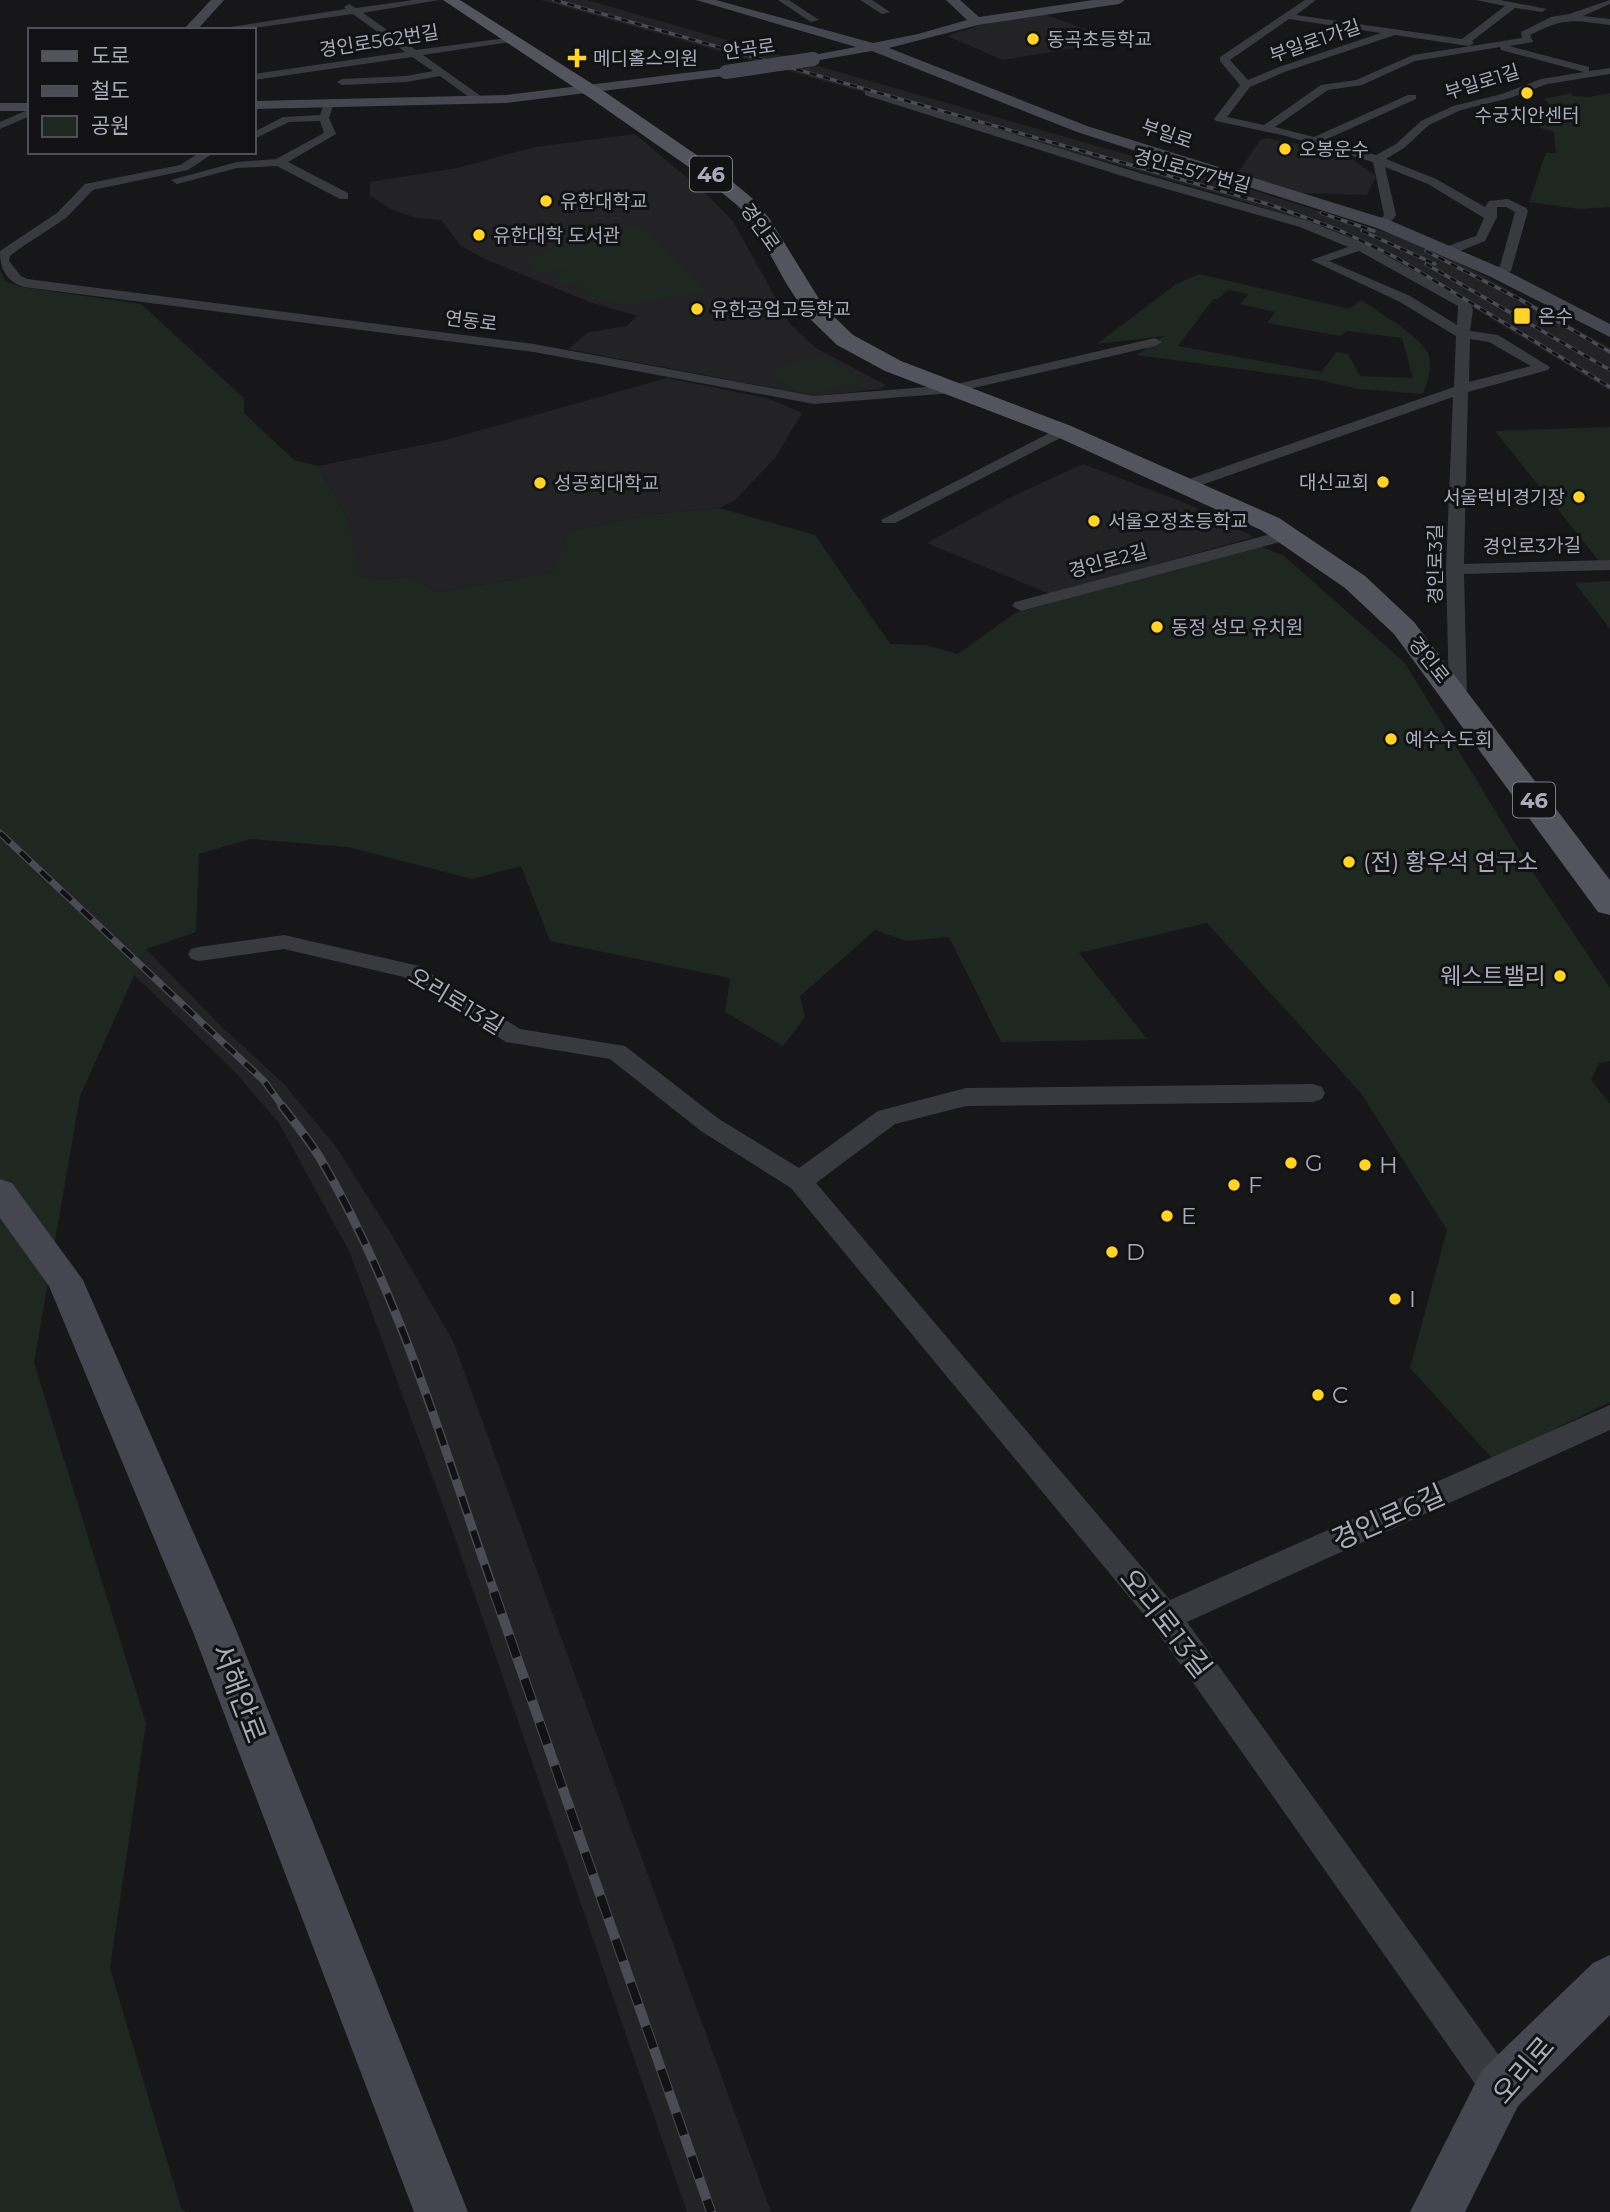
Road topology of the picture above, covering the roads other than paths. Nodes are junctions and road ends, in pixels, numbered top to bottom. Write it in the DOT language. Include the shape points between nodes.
graph roads {
  1 [pos="218,0"];
  2 [pos="340,0"];
  3 [pos="434,0"];
  4 [pos="450,0"];
  5 [pos="702,0"];
  6 [pos="783,0"];
  7 [pos="865,0"];
  8 [pos="952,0"];
  9 [pos="1119,0"];
  10 [pos="1311,0"];
  11 [pos="1481,0"];
  12 [pos="1610,1"];
  13 [pos="1513,5"];
  14 [pos="1542,9"];
  15 [pos="355,11"];
  16 [pos="884,12"];
  17 [pos="1286,16"];
  18 [pos="1571,17"];
  19 [pos="814,20"];
  20 [pos="976,21"];
  21 [pos="1610,22"];
  22 [pos="192,28"];
  23 [pos="231,28"];
  24 [pos="1395,32"];
  25 [pos="510,39"];
  26 [pos="1464,42"];
  27 [pos="1494,46"];
  28 [pos="876,48"];
  29 [pos="413,53"];
  30 [pos="1605,72"];
  31 [pos="442,73"];
  32 [pos="256,78"];
  33 [pos="380,81"];
  34 [pos="342,82"];
  35 [pos="1358,83"];
  36 [pos="1246,85"];
  37 [pos="1371,86"];
  38 [pos="589,90"];
  39 [pos="869,93"];
  40 [pos="1398,93"];
  41 [pos="1423,99"];
  42 [pos="481,101"];
  43 [pos="373,103"];
  44 [pos="256,105"];
  45 [pos="1,107"];
  46 [pos="1457,108"];
  47 [pos="28,110"];
  48 [pos="28,111"];
  49 [pos="326,111"];
  50 [pos="287,119"];
  51 [pos="256,122"];
  52 [pos="0,126"];
  53 [pos="24,128"];
  54 [pos="1267,128"];
  55 [pos="256,135"];
  56 [pos="1313,141"];
  57 [pos="206,154"];
  58 [pos="1378,159"];
  59 [pos="279,162"];
  60 [pos="344,196"];
  61 [pos="81,201"];
  62 [pos="1491,217"];
  63 [pos="1382,224"];
  64 [pos="1360,247"];
  65 [pos="2,249"];
  66 [pos="1450,250"];
  67 [pos="1495,272"];
  68 [pos="1610,331"];
  69 [pos="1462,334"];
  70 [pos="1155,342"];
  71 [pos="952,389"];
  72 [pos="1461,389"];
  73 [pos="1063,431"];
  74 [pos="1187,485"];
  75 [pos="889,520"];
  76 [pos="1286,535"];
  77 [pos="1610,565"];
  78 [pos="1455,569"];
  79 [pos="1021,606"];
  80 [pos="1458,697"];
  81 [pos="1610,904"];
  82 [pos="199,954"];
  83 [pos="1313,1093"];
  84 [pos="800,1181"];
  85 [pos="0,1192"];
  86 [pos="1610,1417"];
  87 [pos="1165,1617"];
  88 [pos="1610,1980"];
  89 [pos="1500,2088"];
  90 [pos="441,2212"];
  91 [pos="1437,2212"];
  1 -- 22 [label="street"];
  2 -- 15 [label="street"];
  3 -- 15 [label="street"];
  4 -- 25 [label="main road, 경인로 / 46"];
  5 -- 28 [label="street, 부일로"];
  6 -- 19 [label="street"];
  7 -- 16 [label="street"];
  8 -- 20 [label="street"];
  9 -- 20 [label="street, 안곡로"];
  10 -- 17 [label="street"];
  11 -- 13 [label="street"];
  12 -- 18 [label="street"];
  13 -- 14 [label="street"];
  13 -- 26 [label="street"];
  15 -- 23 [label="street"];
  15 -- 29 [label="street"];
  17 -- 24 [label="street"];
  17 -- 36 [label="street, 부일로1가길" via="1224,59"];
  18 -- 21 [label="street"];
  18 -- 27 [label="street" via="1554,19 1524,34 1529,40"];
  20 -- 28 [label="street, 안곡로"];
  24 -- 26 [label="street"];
  24 -- 36 [label="street, 부일로1가길"];
  25 -- 29 [label="street, 경인로562번길"];
  25 -- 38 [label="main road, 경인로 / 46"];
  26 -- 27 [label="street"];
  27 -- 30 [label="street"];
  27 -- 35 [label="street" via="1413,58"];
  28 -- 38 [label="street, 안곡로, bridge"];
  28 -- 63 [label="street, 부일로" via="1082,129"];
  29 -- 31 [label="street"];
  29 -- 32 [label="street, 경인로562번길"];
  30 -- 46 [label="street, 부일로1길" via="1545,81"];
  31 -- 33 [label="street"];
  31 -- 42 [label="street"];
  33 -- 34 [label="street"];
  33 -- 43 [label="street"];
  35 -- 37 [label="street"];
  35 -- 54 [label="street" via="1325,87"];
  36 -- 54 [label="street, 부일로1가길" via="1220,119"];
  38 -- 42 [label="street, 안곡로"];
  38 -- 71 [label="main road, 경인로 / 46" via="710,173 744,202 759,218 816,312 845,340 893,366"];
  39 -- 64 [label="street, 경인로577번길" via="1269,213"];
  40 -- 41 [label="street"];
  41 -- 46 [label="street"];
  41 -- 56 [label="street"];
  42 -- 43 [label="street, 안곡로"];
  43 -- 49 [label="street, 안곡로"];
  44 -- 49 [label="street, 안곡로"];
  45 -- 47 [label="street"];
  46 -- 58 [label="street, 부일로1길" via="1425,123"];
  48 -- 52 [label="street"];
  49 -- 50 [label="street"];
  49 -- 59 [label="street" via="330,134"];
  50 -- 51 [label="street"];
  50 -- 55 [label="street"];
  52 -- 53 [label="street"];
  54 -- 56 [label="street, 부일로1가길"];
  56 -- 58 [label="street, 부일로1가길"];
  57 -- 61 [label="street" via="184,168 89,187"];
  58 -- 62 [label="street"];
  58 -- 63 [label="street" via="1390,215"];
  59 -- 60 [label="street"];
  59 -- 61 [label="street" via="237,165"];
  61 -- 65 [label="street, 연동로"];
  62 -- 66 [label="street" via="1481,238"];
  62 -- 67 [label="street" via="1493,204 1508,203 1522,211 1506,268"];
  63 -- 66 [label="street, 부일로"];
  64 -- 69 [label="street, 경인로577번길" via="1464,304"];
  64 -- 69 [label="street" via="1317,260 1405,299"];
  65 -- 71 [label="street, 연동로" via="8,271 24,284 534,348 814,400"];
  66 -- 67 [label="street, 부일로"];
  67 -- 68 [label="street, 부일로"];
  69 -- 72 [label="street, 경인로3길"];
  69 -- 72 [label="street" via="1493,338 1543,367"];
  70 -- 71 [label="street"];
  71 -- 73 [label="main road, 경인로 / 46"];
  72 -- 74 [label="street"];
  72 -- 78 [label="street, 경인로3길"];
  73 -- 74 [label="main road, 경인로"];
  73 -- 75 [label="street"];
  74 -- 76 [label="main road, 경인로"];
  76 -- 79 [label="street, 경인로2길"];
  76 -- 80 [label="main road, 경인로 / 46" via="1356,582 1404,628"];
  77 -- 78 [label="street, 경인로3가길"];
  78 -- 80 [label="street, 경인로3길"];
  80 -- 81 [label="main road, 경인로 / 46"];
  82 -- 84 [label="street, 오리로13길" via="284,942 411,971 514,1036 617,1052 710,1125"];
  83 -- 84 [label="street" via="966,1097 887,1117"];
  84 -- 87 [label="street, 오리로13길"];
  85 -- 90 [label="street, 서해안로" via="65,1280 215,1632"];
  86 -- 87 [label="street, 경인로6길"];
  87 -- 89 [label="street, 오리로13길"];
  88 -- 89 [label="street, 오리로"];
  89 -- 91 [label="street, 오리로"];
}
